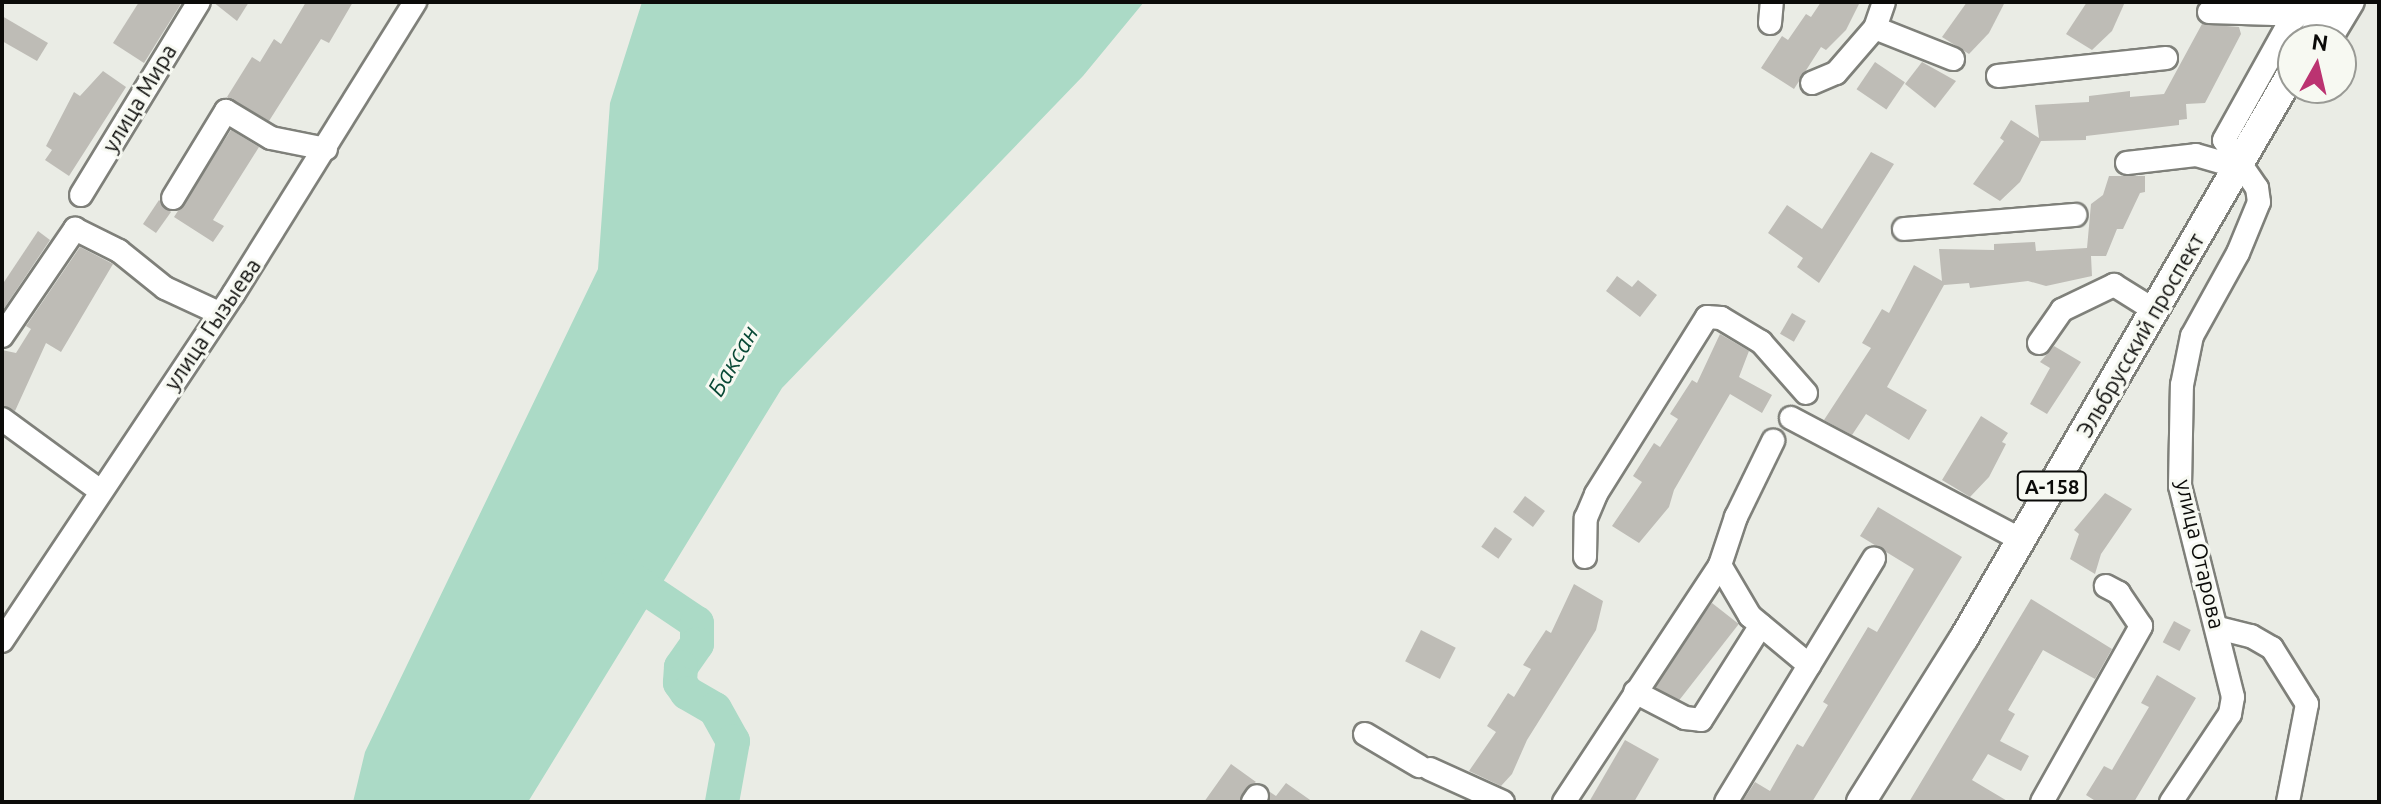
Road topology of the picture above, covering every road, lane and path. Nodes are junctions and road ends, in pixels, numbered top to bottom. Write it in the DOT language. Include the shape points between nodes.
graph roads {
  1 [pos="199,2"];
  2 [pos="415,2"];
  3 [pos="1884,2"];
  4 [pos="2326,3"];
  5 [pos="2209,12"];
  6 [pos="2317,24"];
  7 [pos="2328,24"];
  8 [pos="1875,28"];
  9 [pos="2166,58"];
  10 [pos="1953,59"];
  11 [pos="1998,76"];
  12 [pos="1812,83"];
  13 [pos="2277,100"];
  14 [pos="326,149"];
  15 [pos="2127,163"];
  16 [pos="2238,167"];
  17 [pos="81,195"];
  18 [pos="173,198"];
  19 [pos="2075,215"];
  20 [pos="1904,229"];
  21 [pos="2154,310"];
  22 [pos="219,313"];
  23 [pos="2,336"];
  24 [pos="2039,343"];
  25 [pos="1806,393"];
  26 [pos="1791,418"];
  27 [pos="2,419"];
  28 [pos="1773,441"];
  29 [pos="99,490"];
  30 [pos="2021,540"];
  31 [pos="1585,557"];
  32 [pos="1874,559"];
  33 [pos="1720,565"];
  34 [pos="2106,586"];
  35 [pos="1761,625"];
  36 [pos="2218,628"];
  37 [pos="2,641"];
  38 [pos="1809,665"];
  39 [pos="1635,692"];
  40 [pos="1365,734"];
  41 [pos="1503,802"];
  42 [pos="1564,802"];
  43 [pos="1726,802"];
  44 [pos="1861,802"];
  45 [pos="2042,802"];
  46 [pos="2171,802"];
  47 [pos="2288,802"];
  1 -- 17 [label="street, улица Мира"];
  2 -- 14 [label="street, улица Гызыева"];
  3 -- 8 [label="street"];
  4 -- 5 [label="street" via="2274,14"];
  4 -- 6 [label="main road"];
  4 -- 7 [label="street"];
  4 -- 16 [label="street" via="2289,23 2224,140"];
  8 -- 10 [label="street"];
  8 -- 12 [label="street" via="1836,73"];
  9 -- 11 [label="street"];
  13 -- 16 [label="main road, Эльбрусский проспект / А-158"];
  14 -- 18 [label="street" via="271,138 226,111"];
  14 -- 22 [label="street, улица Гызыева"];
  15 -- 16 [label="street" via="2196,155"];
  16 -- 21 [label="main road, Эльбрусский проспект / А-158"];
  16 -- 36 [label="street, улица Отарова" via="2257,188 2259,202 2238,253 2192,336 2182,385 2180,486"];
  19 -- 20 [label="street"];
  21 -- 24 [label="street" via="2114,285 2062,310"];
  21 -- 30 [label="main road, Эльбрусский проспект / А-158"];
  22 -- 23 [label="street" via="165,288 119,251 75,229"];
  22 -- 29 [label="street, улица Гызыева"];
  25 -- 31 [label="street" via="1761,342 1721,318 1707,317 1596,494 1586,518"];
  26 -- 30 [label="street"];
  27 -- 29 [label="street"];
  28 -- 33 [label="street" via="1736,517"];
  29 -- 37 [label="street, улица Гызыева"];
  30 -- 44 [label="main road, Эльбрусский проспект / А-158"];
  32 -- 38 [label="street"];
  33 -- 35 [label="street" via="1743,606"];
  33 -- 39 [label="street"];
  34 -- 45 [label="street" via="2119,593 2141,626"];
  35 -- 38 [label="street"];
  35 -- 39 [label="street" via="1701,720 1685,718"];
  36 -- 46 [label="street, улица Отарова" via="2232,681 2230,714"];
  36 -- 47 [label="street" via="2272,648 2307,704"];
  38 -- 43 [label="street"];
  39 -- 42 [label="street"];
  40 -- 41 [label="street"];
}
